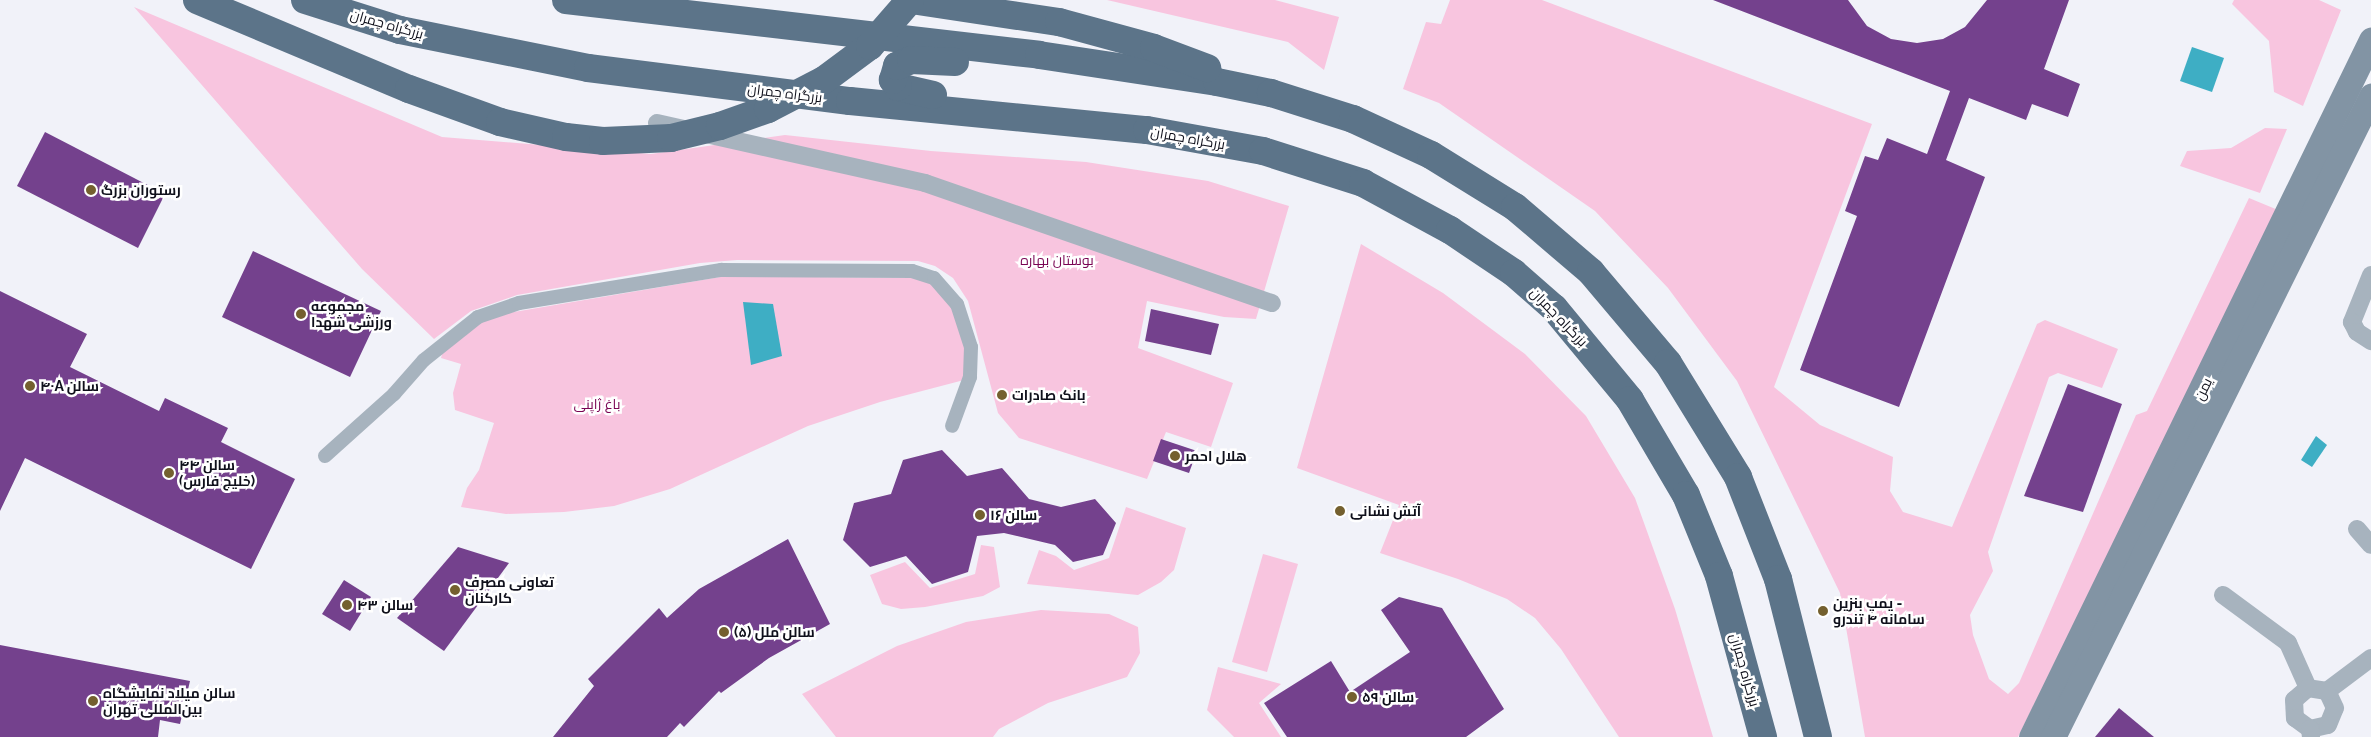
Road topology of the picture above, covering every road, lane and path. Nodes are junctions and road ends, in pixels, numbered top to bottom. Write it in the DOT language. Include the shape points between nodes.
graph roads {
  1 [pos="197,0"];
  2 [pos="306,0"];
  3 [pos="566,0"];
  4 [pos="910,0"];
  5 [pos="2371,40"];
  6 [pos="1039,55"];
  7 [pos="1271,93"];
  8 [pos="2371,96"];
  9 [pos="1040,120"];
  10 [pos="658,123"];
  11 [pos="2371,274"];
  12 [pos="1272,304"];
  13 [pos="2371,341"];
  14 [pos="952,426"];
  15 [pos="325,456"];
  16 [pos="2357,529"];
  17 [pos="2371,544"];
  18 [pos="2224,595"];
  19 [pos="2371,658"];
  20 [pos="1806,680"];
  21 [pos="2308,688"];
  22 [pos="2327,691"];
  23 [pos="2310,733"];
  24 [pos="1763,737"];
  25 [pos="1818,737"];
  26 [pos="1825,737"];
  27 [pos="2031,737"];
  28 [pos="2053,737"];
  1 -- 4 [label="highway, bridge" via="500,122 603,141 671,138 720,126 768,109 824,80 870,46"];
  2 -- 9 [label="highway, بزرگراه چمران" via="400,30 588,68"];
  3 -- 6 [label="highway"];
  4 -- 7 [label="highway" via="1059,22 1154,48"];
  5 -- 27 [label="main road, یمن"];
  6 -- 7 [label="highway"];
  6 -- 9 [label="highway" via="956,62 911,60 897,66 893,80 905,90 953,98"];
  7 -- 20 [label="highway" via="1352,119 1431,155 1516,207 1591,272 1668,363 1738,477 1778,579"];
  8 -- 28 [label="main road, یمن"];
  9 -- 24 [label="highway, بزرگراه چمران" via="1147,130 1264,151 1364,184 1450,230 1514,273 1554,308 1630,400 1686,495 1718,576"];
  10 -- 12 [label="street" via="925,183"];
  11 -- 13 [label="street" via="2352,322 2357,332"];
  14 -- 15 [label="street" via="970,377 971,347 957,304 934,278 912,270 721,270 519,303 478,317 424,360 394,394"];
  16 -- 17 [label="street"];
  18 -- 21 [label="street" via="2288,643"];
  19 -- 22 [label="street"];
  20 -- 25 [label="highway"];
  20 -- 26 [label="highway"];
  21 -- 22 [label="street"];
  21 -- 23 [label="street" via="2294,700 2295,718"];
  22 -- 23 [label="street" via="2335,708 2328,724"];
}
